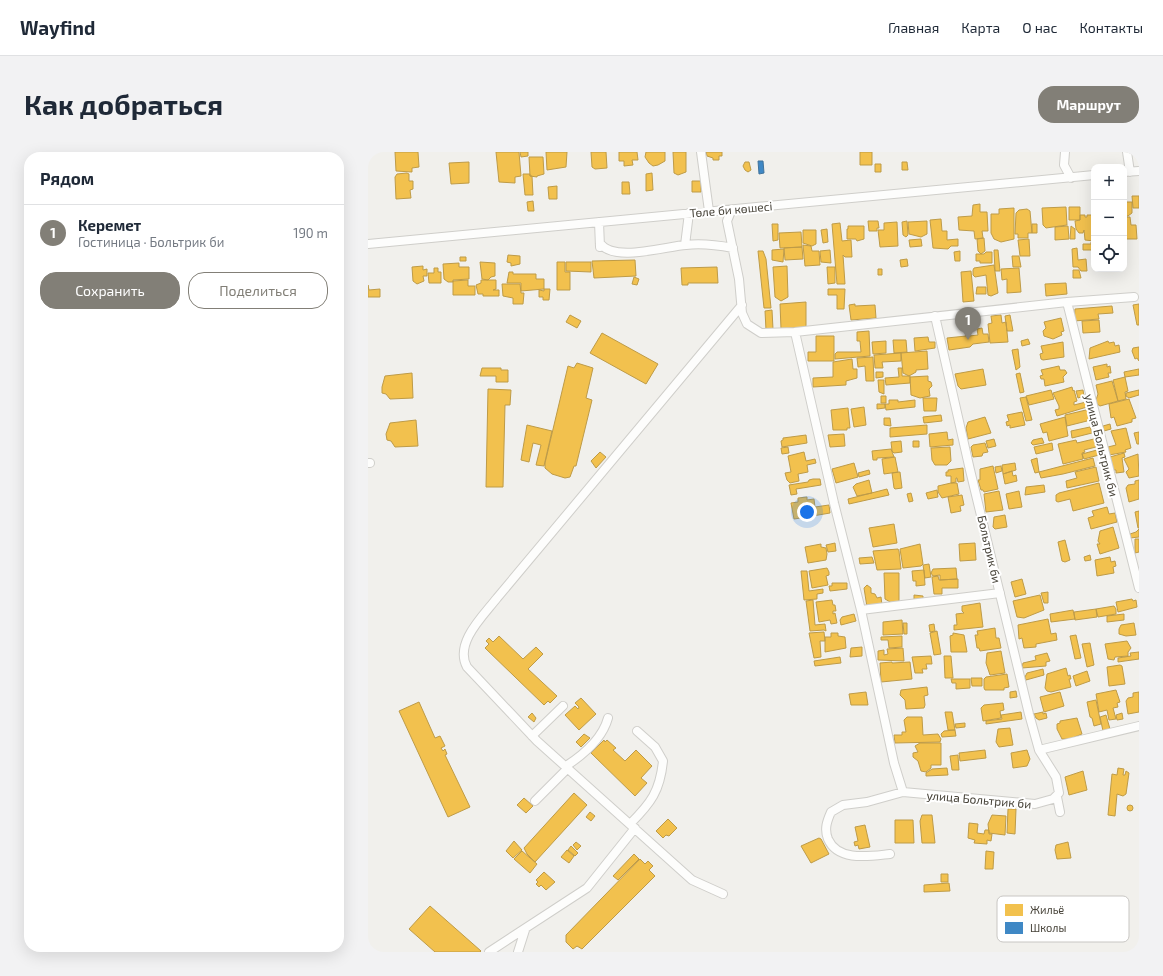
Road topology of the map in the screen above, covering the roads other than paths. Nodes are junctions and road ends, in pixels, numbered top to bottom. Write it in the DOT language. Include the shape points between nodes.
graph roads {
  1 [pos="702,152"];
  2 [pos="1065,152"];
  3 [pos="1127,152"];
  4 [pos="1127,164"];
  5 [pos="1139,171"];
  6 [pos="1127,172"];
  7 [pos="1091,175"];
  8 [pos="1070,178"];
  9 [pos="732,209"];
  10 [pos="709,211"];
  11 [pos="689,213"];
  12 [pos="599,222"];
  13 [pos="368,244"];
  14 [pos="685,245"];
  15 [pos="733,248"];
  16 [pos="1134,297"];
  17 [pos="1067,302"];
  18 [pos="742,305"];
  19 [pos="935,316"];
  20 [pos="795,332"];
  21 [pos="1138,578"];
  22 [pos="1139,588"];
  23 [pos="1000,593"];
  24 [pos="861,610"];
  25 [pos="563,706"];
  26 [pos="608,718"];
  27 [pos="1139,726"];
  28 [pos="637,731"];
  29 [pos="532,736"];
  30 [pos="1039,750"];
  31 [pos="567,767"];
  32 [pos="903,792"];
  33 [pos="1057,796"];
  34 [pos="535,801"];
  35 [pos="1060,812"];
  36 [pos="632,826"];
  37 [pos="890,854"];
  38 [pos="723,894"];
  39 [pos="525,930"];
  40 [pos="489,952"];
  41 [pos="518,952"];
  1 -- 10 [label="street"];
  2 -- 8 [label="street" via="1064,165"];
  3 -- 4 [label="street"];
  5 -- 6 [label="street"];
  7 -- 8 [label="street, Төле би көшесі"];
  8 -- 9 [label="street, Төле би көшесі"];
  9 -- 10 [label="street, Төле би көшесі"];
  9 -- 15 [label="street" via="727,221"];
  10 -- 11 [label="street, Төле би көшесі"];
  11 -- 12 [label="street, Төле би көшесі"];
  11 -- 14 [label="street"];
  12 -- 13 [label="street, Төле би көшесі"];
  12 -- 14 [label="street" via="600,247 612,251 647,252"];
  14 -- 15 [label="street" via="708,244"];
  15 -- 18 [label="street"];
  16 -- 17 [label="street"];
  17 -- 19 [label="street"];
  17 -- 21 [label="street, улица Больтрик би"];
  18 -- 20 [label="street" via="742,314 753,329 761,333"];
  18 -- 29 [label="street" via="497,598 465,644 462,651 467,667"];
  19 -- 20 [label="street"];
  19 -- 23 [label="street, Больтрик би"];
  20 -- 24 [label="street"];
  21 -- 22 [label="street, улица Больтрик би"];
  23 -- 24 [label="street"];
  23 -- 30 [label="street, Больтрик би"];
  24 -- 32 [label="street" via="894,763"];
  25 -- 29 [label="street"];
  26 -- 31 [label="street" via="605,729 591,747"];
  27 -- 30 [label="street"];
  28 -- 36 [label="street" via="654,747 663,761 658,791"];
  29 -- 31 [label="street"];
  30 -- 33 [label="street, Больтрик би" via="1056,777"];
  31 -- 34 [label="street"];
  31 -- 36 [label="street"];
  32 -- 33 [label="street, улица Больтрик би" via="1035,804"];
  32 -- 37 [label="street, улица Больтрик би" via="837,807 831,812 826,825 828,840 840,852 853,856"];
  33 -- 35 [label="street"];
  36 -- 38 [label="street" via="692,880"];
  36 -- 39 [label="street" via="587,888"];
  39 -- 40 [label="street"];
  39 -- 41 [label="street"];
}
